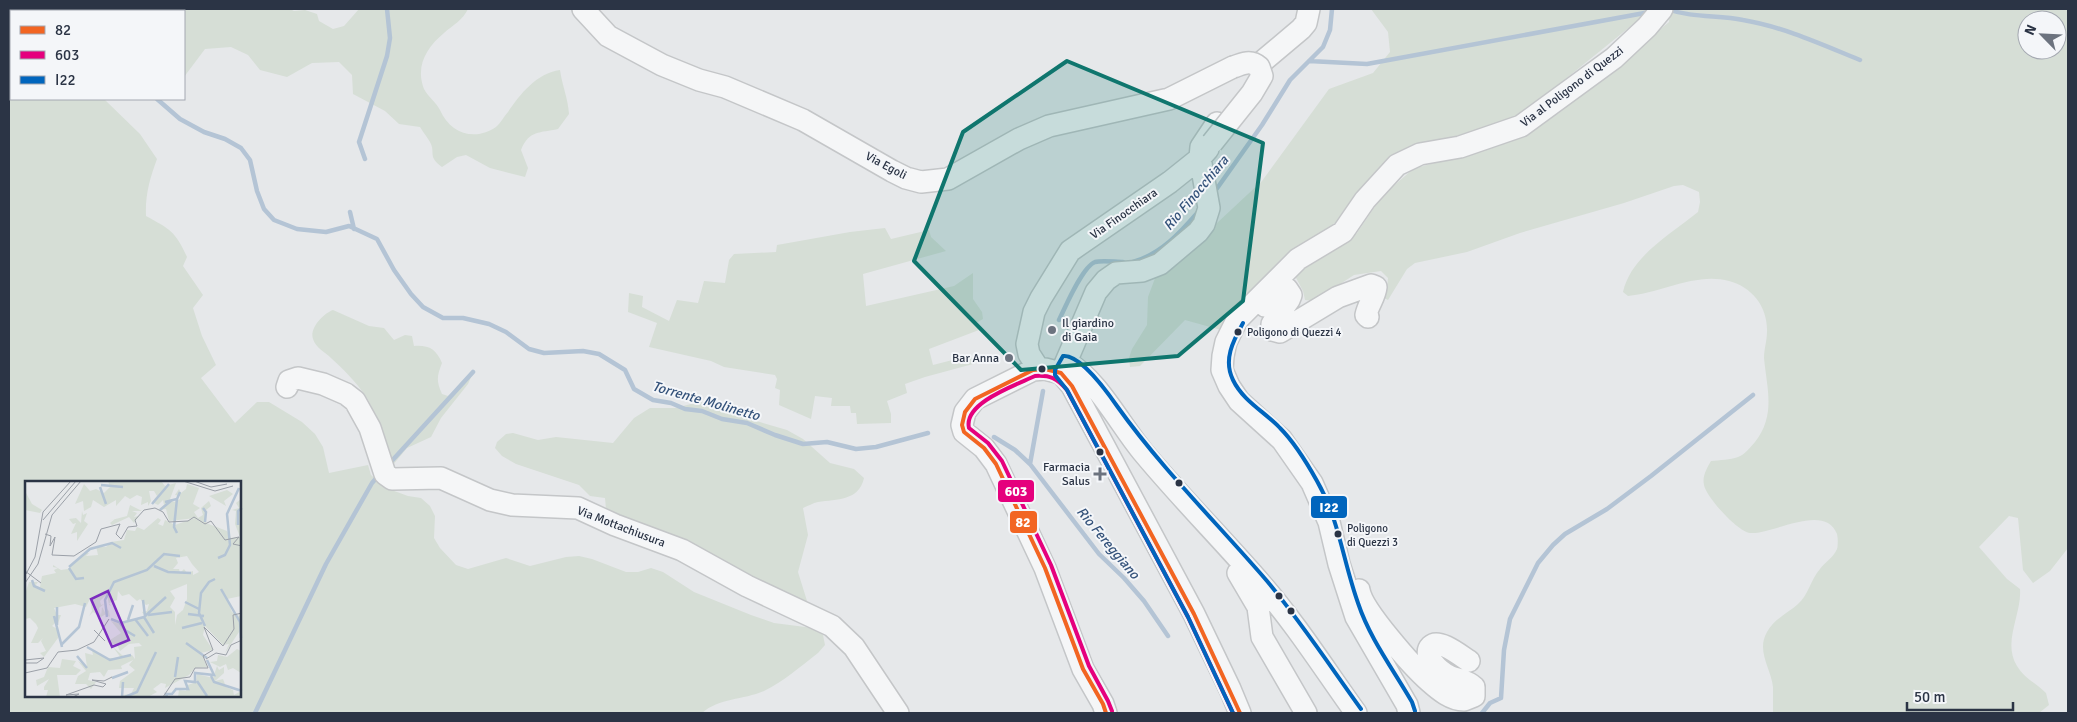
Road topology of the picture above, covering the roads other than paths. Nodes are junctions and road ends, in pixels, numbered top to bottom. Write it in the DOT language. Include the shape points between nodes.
graph roads {
  1 [pos="583,9"];
  2 [pos="1309,9"];
  3 [pos="1662,9"];
  4 [pos="1232,67"];
  5 [pos="1205,157"];
  6 [pos="1368,317"];
  7 [pos="1237,320"];
  8 [pos="1064,367"];
  9 [pos="1038,368"];
  10 [pos="287,387"];
  11 [pos="1240,561"];
  12 [pos="1339,564"];
  13 [pos="1470,661"];
  14 [pos="898,713"];
  15 [pos="1106,713"];
  16 [pos="1240,713"];
  17 [pos="1306,713"];
  18 [pos="1356,713"];
  19 [pos="1409,713"];
  1 -- 4 [label="street, Via Egoli" via="608,36 662,65 803,120 892,171 921,182 948,179 1049,126 1169,99"];
  2 -- 5 [label="street" via="1306,23 1258,67 1210,132 1201,147"];
  3 -- 7 [label="street, Via al Poligono di Quezzi" via="1614,58 1521,126 1460,147 1420,154 1397,164 1365,200 1343,232 1298,259"];
  4 -- 5 [label="street, Via Finocchiara, bridge" via="1253,63 1259,67 1262,76"];
  5 -- 8 [label="street" via="1209,208 1198,232 1160,264 1142,271 1116,273 1101,285"];
  5 -- 9 [label="street, Via Finocchiara" via="1070,251 1034,312 1027,344"];
  6 -- 7 [label="street" via="1366,311 1376,291 1372,285 1338,297 1280,332 1272,330 1272,324 1291,296 1287,289 1247,323"];
  7 -- 12 [label="street, Via al Poligono di Quezzi" via="1226,342 1222,370 1239,401 1282,440 1312,483 1329,522"];
  8 -- 9 [label="street"];
  8 -- 11 [label="street" via="1076,367 1162,475"];
  8 -- 16 [label="street" via="1196,619"];
  9 -- 15 [label="street" via="998,386 970,404 963,416 963,429 996,464 1046,568 1083,669"];
  10 -- 14 [label="street, Via Mottachiusura" via="290,381 298,378 323,384 350,397 370,428 385,474 392,479 442,478 490,500 512,505 578,508 682,550 756,591 832,626 854,647"];
  11 -- 17 [label="street" via="1237,571 1258,607 1262,637"];
  11 -- 18 [label="street" via="1300,633"];
  12 -- 13 [label="street" via="1354,566 1366,608 1431,683 1455,698 1464,700 1474,696 1472,685 1448,676 1430,660 1428,650 1432,645 1441,644"];
  12 -- 19 [label="street, Via al Poligono di Quezzi" via="1356,617"];
}
